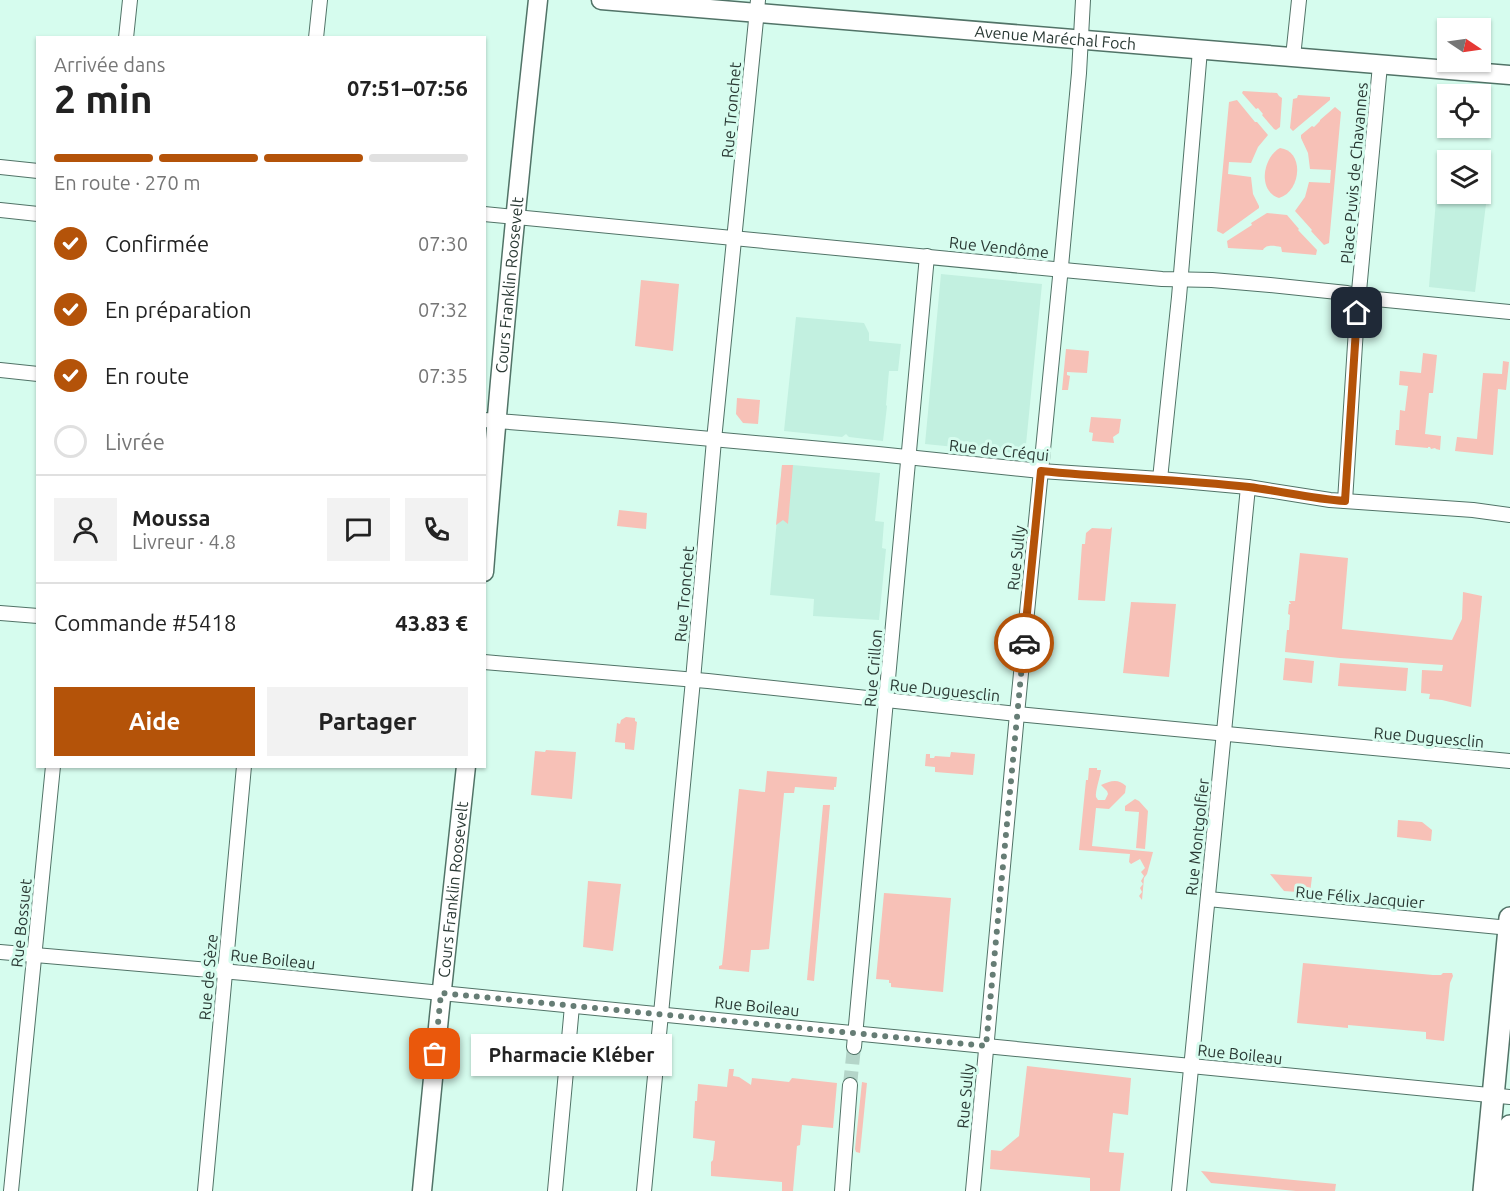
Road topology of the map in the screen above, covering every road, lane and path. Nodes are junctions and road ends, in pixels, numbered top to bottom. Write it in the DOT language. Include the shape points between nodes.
graph roads {
  1 [pos="130,0"];
  2 [pos="320,0"];
  3 [pos="538,0"];
  4 [pos="601,0"];
  5 [pos="1083,0"];
  6 [pos="1299,0"];
  7 [pos="757,6"];
  8 [pos="126,36"];
  9 [pos="316,36"];
  10 [pos="1081,40"];
  11 [pos="1200,50"];
  12 [pos="1293,57"];
  13 [pos="1380,65"];
  14 [pos="1510,75"];
  15 [pos="0,167"];
  16 [pos="36,171"];
  17 [pos="0,210"];
  18 [pos="36,214"];
  19 [pos="486,214"];
  20 [pos="514,217"];
  21 [pos="735,237"];
  22 [pos="927,256"];
  23 [pos="1060,269"];
  24 [pos="1180,279"];
  25 [pos="1359,295"];
  26 [pos="1510,312"];
  27 [pos="0,370"];
  28 [pos="36,374"];
  29 [pos="490,421"];
  30 [pos="714,440"];
  31 [pos="909,458"];
  32 [pos="1041,471"];
  33 [pos="1160,479"];
  34 [pos="1248,487"];
  35 [pos="1345,501"];
  36 [pos="1510,514"];
  37 [pos="486,522"];
  38 [pos="0,613"];
  39 [pos="36,616"];
  40 [pos="486,662"];
  41 [pos="693,680"];
  42 [pos="887,700"];
  43 [pos="1017,714"];
  44 [pos="1224,734"];
  45 [pos="1510,761"];
  46 [pos="53,768"];
  47 [pos="244,768"];
  48 [pos="466,768"];
  49 [pos="1208,899"];
  50 [pos="1510,924"];
  51 [pos="0,952"];
  52 [pos="34,955"];
  53 [pos="225,971"];
  54 [pos="441,993"];
  55 [pos="572,1006"];
  56 [pos="661,1014"];
  57 [pos="855,1040"];
  58 [pos="986,1046"];
  59 [pos="1192,1066"];
  60 [pos="850,1084"];
  61 [pos="1502,1096"];
  62 [pos="1510,1126"];
  63 [pos="10,1191"];
  64 [pos="205,1191"];
  65 [pos="422,1191"];
  66 [pos="555,1191"];
  67 [pos="644,1191"];
  68 [pos="842,1191"];
  69 [pos="973,1191"];
  70 [pos="1179,1191"];
  71 [pos="1484,1191"];
  72 [pos="1504,1191"];
  1 -- 8 [label="street"];
  2 -- 9 [label="street"];
  3 -- 20 [label="main road, Cours Franklin Roosevelt"];
  4 -- 7 [label="main road, Avenue Maréchal Foch"];
  5 -- 10 [label="street, Rue Sully"];
  6 -- 12 [label="street"];
  7 -- 10 [label="main road, Avenue Maréchal Foch"];
  7 -- 21 [label="street, Rue Tronchet"];
  10 -- 11 [label="main road, Avenue Maréchal Foch"];
  10 -- 23 [label="street, Rue Sully"];
  11 -- 12 [label="main road, Avenue Maréchal Foch"];
  11 -- 24 [label="street"];
  12 -- 13 [label="main road, Avenue Maréchal Foch"];
  13 -- 14 [label="main road, Avenue Maréchal Foch"];
  13 -- 25 [label="street, Place Puvis de Chavannes"];
  15 -- 16 [label="street"];
  17 -- 18 [label="street"];
  19 -- 20 [label="street, Rue Vendôme"];
  20 -- 21 [label="street, Rue Vendôme"];
  20 -- 29 [label="main road, Cours Franklin Roosevelt"];
  21 -- 22 [label="street, Rue Vendôme"];
  21 -- 30 [label="street, Rue Tronchet"];
  22 -- 23 [label="street, Rue Vendôme"];
  22 -- 31 [label="street, Rue Crillon"];
  23 -- 24 [label="street, Rue Vendôme"];
  23 -- 32 [label="street, Rue Sully"];
  24 -- 25 [label="street, Rue Vendôme"];
  24 -- 33 [label="street"];
  25 -- 26 [label="street, Rue Vendôme"];
  25 -- 35 [label="street, Place Puvis de Chavannes"];
  27 -- 28 [label="street"];
  29 -- 30 [label="street, Rue de Créqui"];
  29 -- 37 [label="main road, Cours Franklin Roosevelt"];
  30 -- 31 [label="street, Rue de Créqui"];
  30 -- 41 [label="street, Rue Tronchet"];
  31 -- 32 [label="street, Rue de Créqui"];
  31 -- 42 [label="street, Rue Crillon"];
  32 -- 33 [label="street, Rue de Créqui"];
  32 -- 43 [label="street, Rue Sully"];
  33 -- 34 [label="street, Rue de Créqui"];
  34 -- 35 [label="street, Rue de Créqui"];
  34 -- 44 [label="street, Rue Montgolfier"];
  35 -- 36 [label="street, Rue de Créqui"];
  38 -- 39 [label="street"];
  40 -- 41 [label="street, Rue Duguesclin"];
  41 -- 42 [label="street, Rue Duguesclin"];
  41 -- 56 [label="street, Rue Tronchet"];
  42 -- 43 [label="street, Rue Duguesclin"];
  42 -- 57 [label="street, Rue Crillon"];
  43 -- 44 [label="street, Rue Duguesclin"];
  43 -- 58 [label="street, Rue Sully"];
  44 -- 45 [label="street, Rue Duguesclin"];
  44 -- 49 [label="street, Rue Montgolfier"];
  46 -- 52 [label="street, Rue Bossuet"];
  47 -- 53 [label="street, Rue de Sèze"];
  48 -- 54 [label="main road, Cours Franklin Roosevelt"];
  49 -- 50 [label="street, Rue Félix Jacquier"];
  49 -- 59 [label="street, Rue Montgolfier"];
  50 -- 61 [label="main road"];
  51 -- 52 [label="street, Rue Boileau"];
  52 -- 53 [label="street, Rue Boileau"];
  52 -- 63 [label="street, Rue Bossuet"];
  53 -- 54 [label="street, Rue Boileau"];
  53 -- 64 [label="street, Rue de Sèze"];
  54 -- 55 [label="street, Rue Boileau"];
  54 -- 65 [label="main road, Cours Franklin Roosevelt"];
  55 -- 56 [label="street, Rue Boileau"];
  55 -- 66 [label="street"];
  56 -- 57 [label="street, Rue Boileau"];
  56 -- 67 [label="street, Rue Tronchet"];
  57 -- 58 [label="street, Rue Boileau"];
  58 -- 59 [label="street, Rue Boileau"];
  58 -- 69 [label="street, Rue Sully"];
  59 -- 61 [label="street, Rue Boileau"];
  59 -- 70 [label="street, Rue Montgolfier"];
  60 -- 68 [label="street"];
  61 -- 71 [label="main road"];
  62 -- 72 [label="main road"];
}
